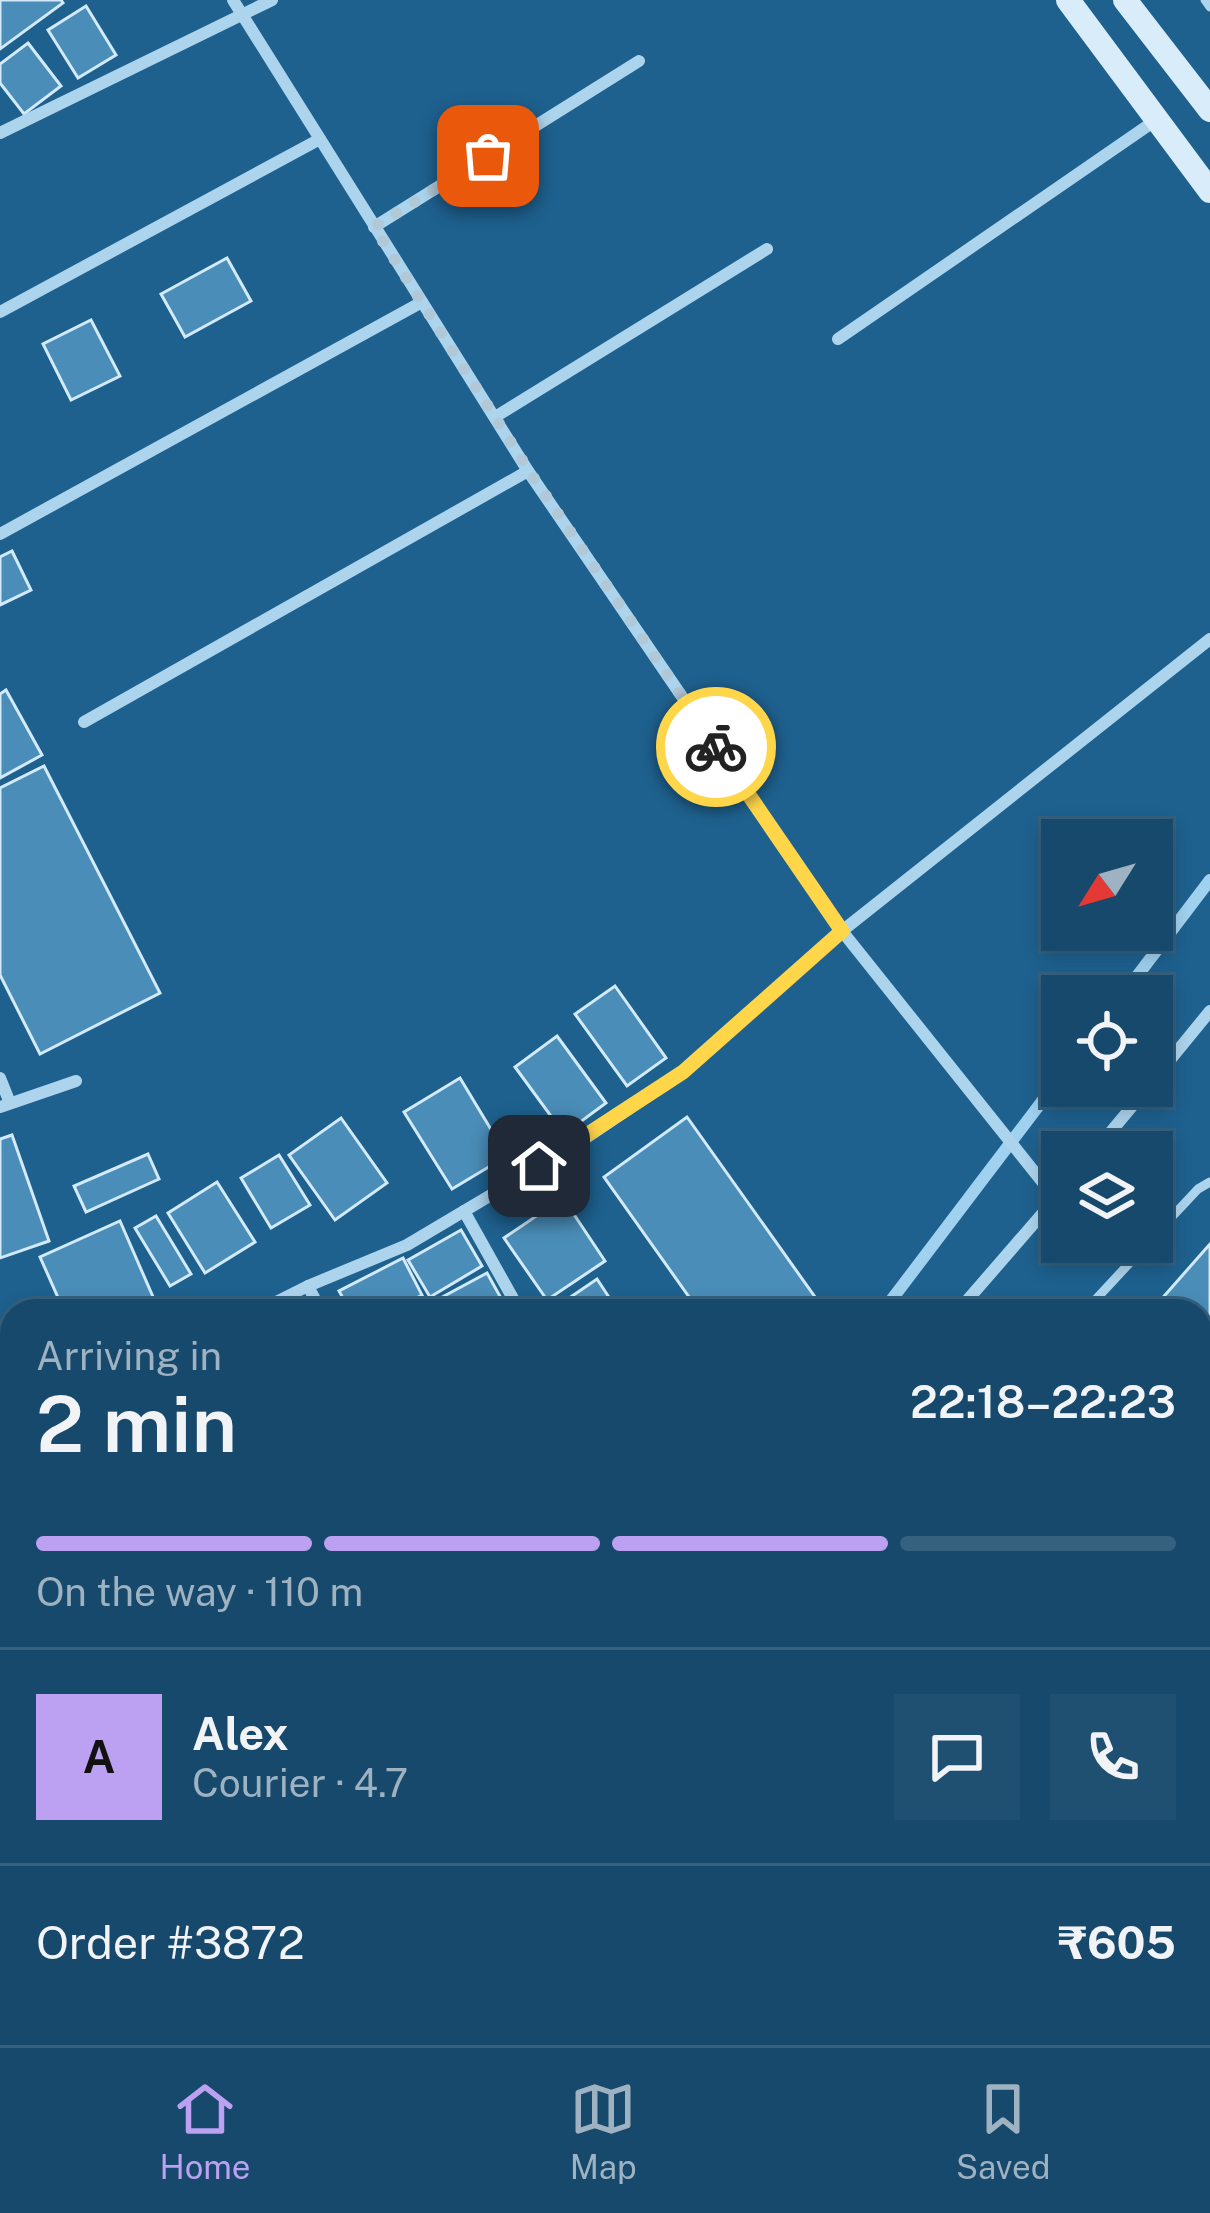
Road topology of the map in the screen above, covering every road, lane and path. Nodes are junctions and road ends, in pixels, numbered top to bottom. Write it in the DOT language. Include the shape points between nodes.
graph roads {
  1 [pos="233,0"];
  2 [pos="272,0"];
  3 [pos="1068,0"];
  4 [pos="1125,0"];
  5 [pos="242,16"];
  6 [pos="639,61"];
  7 [pos="1210,110"];
  8 [pos="1157,119"];
  9 [pos="0,133"];
  10 [pos="320,140"];
  11 [pos="1210,191"];
  12 [pos="374,227"];
  13 [pos="767,249"];
  14 [pos="422,302"];
  15 [pos="0,312"];
  16 [pos="838,339"];
  17 [pos="495,417"];
  18 [pos="529,471"];
  19 [pos="0,534"];
  20 [pos="1210,639"];
  21 [pos="84,722"];
  22 [pos="842,931"];
  23 [pos="1210,1012"];
  24 [pos="1173,1056"];
  25 [pos="0,1078"];
  26 [pos="76,1081"];
  27 [pos="5,1105"];
  28 [pos="1131,1107"];
  29 [pos="1111,1131"];
  30 [pos="1041,1173"];
  31 [pos="1210,1182"];
  32 [pos="464,1211"];
  33 [pos="1041,1216"];
  34 [pos="1173,1216"];
  35 [pos="1129,1263"];
  36 [pos="308,1286"];
  37 [pos="282,1299"];
  38 [pos="315,1299"];
  39 [pos="513,1299"];
  40 [pos="968,1299"];
  41 [pos="1096,1299"];
  1 -- 5 [label="street"];
  2 -- 5 [label="street"];
  3 -- 8 [label="main road"];
  4 -- 7 [label="main road"];
  5 -- 9 [label="street"];
  5 -- 10 [label="street"];
  6 -- 12 [label="street"];
  8 -- 11 [label="main road"];
  8 -- 16 [label="street"];
  10 -- 12 [label="street"];
  10 -- 15 [label="street"];
  12 -- 14 [label="street"];
  13 -- 17 [label="street"];
  14 -- 17 [label="street"];
  14 -- 19 [label="street"];
  17 -- 18 [label="street"];
  18 -- 21 [label="street"];
  18 -- 22 [label="street"];
  20 -- 22 [label="street"];
  22 -- 30 [label="street"];
  22 -- 32 [label="street" via="683,1072"];
  23 -- 24 [label="street"];
  25 -- 27 [label="street"];
  26 -- 27 [label="street"];
  28 -- 29 [label="street"];
  31 -- 34 [label="lane"];
  32 -- 36 [label="street"];
  32 -- 39 [label="street"];
  33 -- 40 [label="street"];
  35 -- 41 [label="lane"];
  36 -- 37 [label="street"];
  36 -- 38 [label="street"];
}
